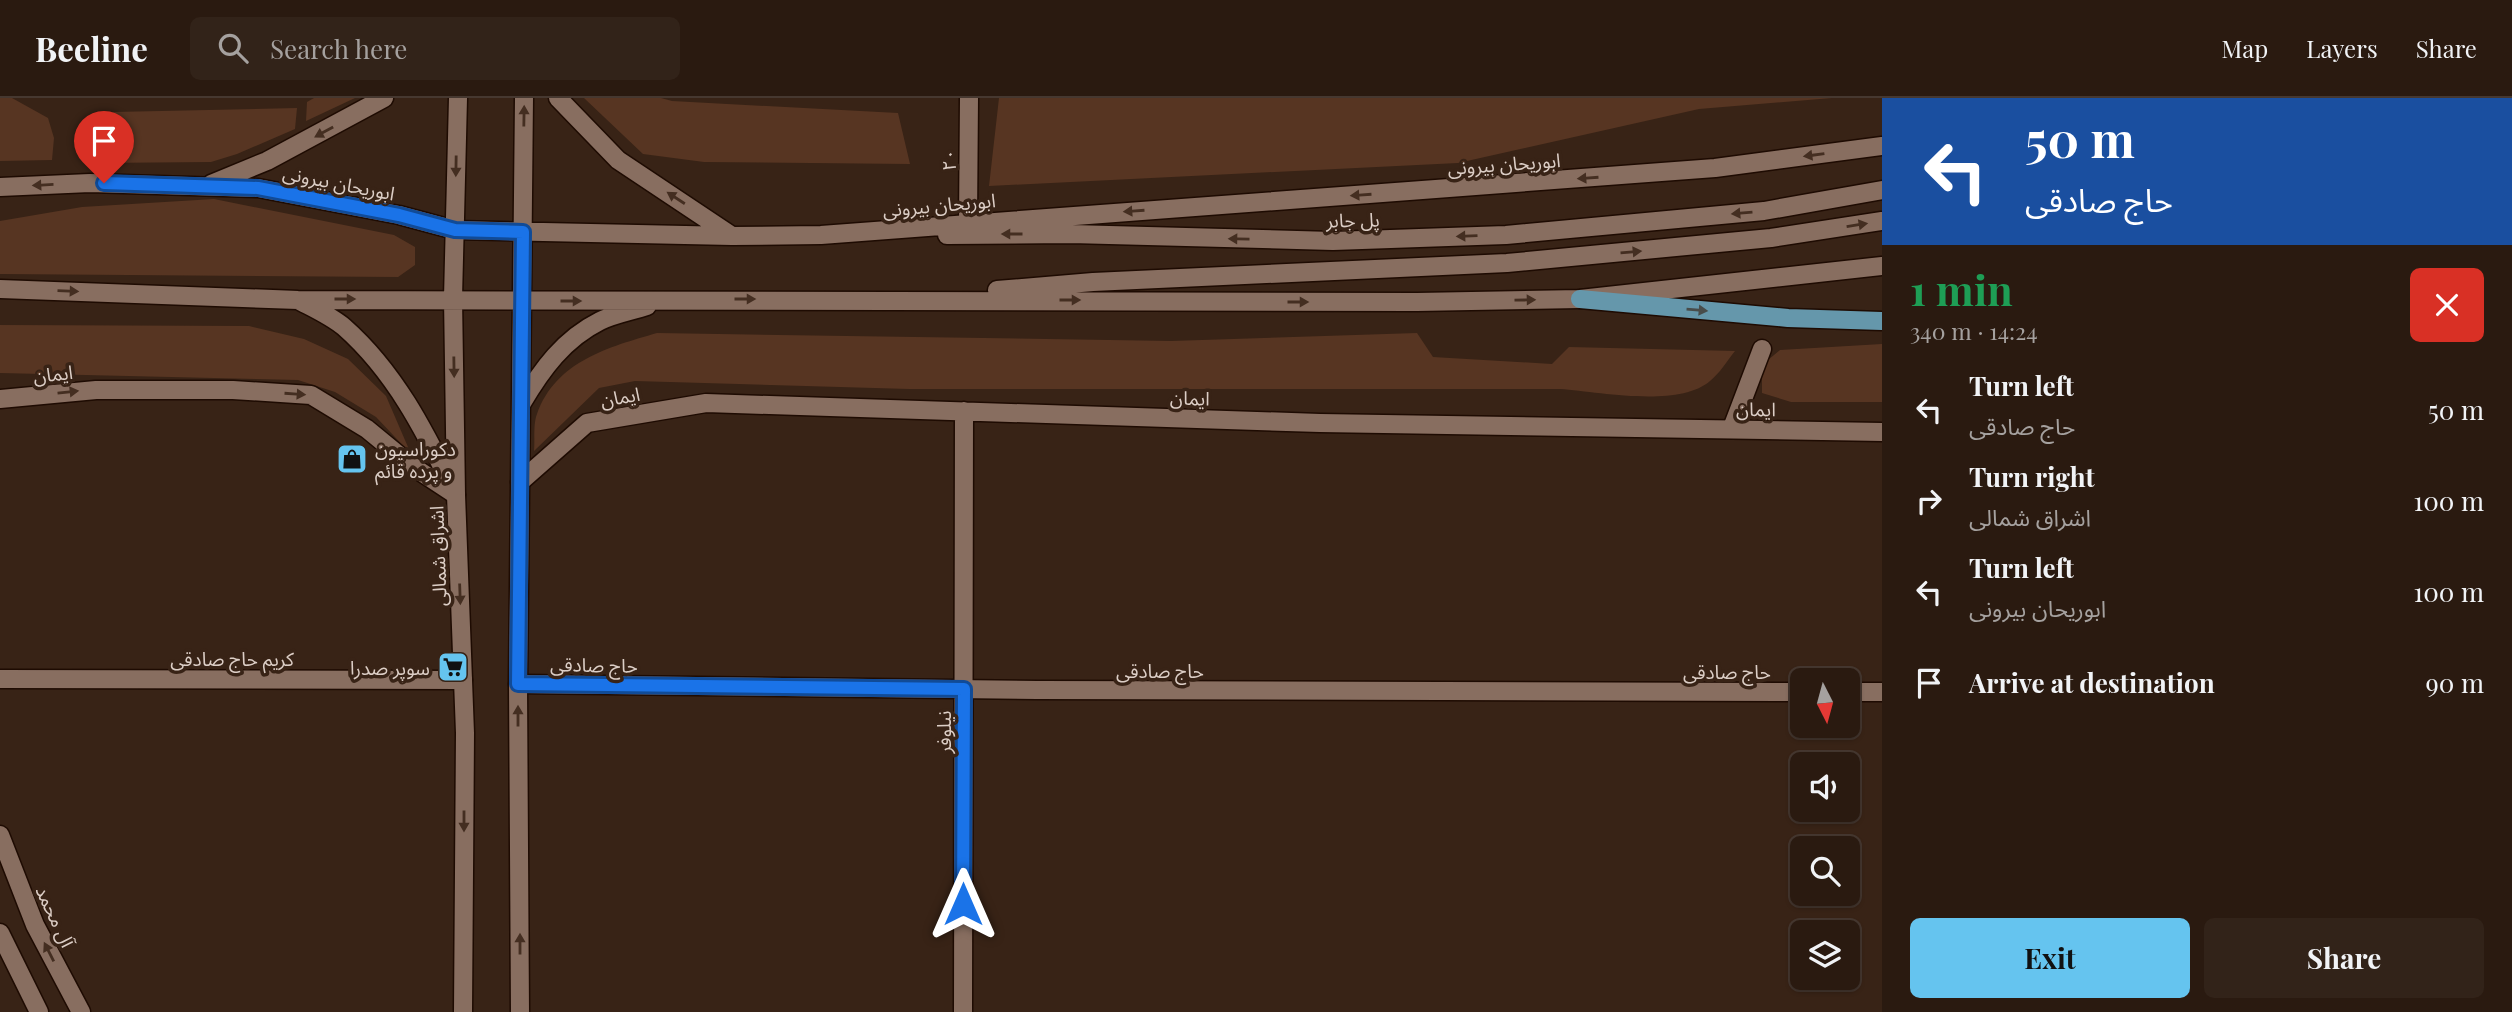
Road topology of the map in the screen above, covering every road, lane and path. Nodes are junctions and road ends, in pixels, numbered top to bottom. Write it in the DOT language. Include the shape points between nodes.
graph roads {
  1 [pos="383,98"];
  2 [pos="458,98"];
  3 [pos="524,98"];
  4 [pos="558,98"];
  5 [pos="969,98"];
  6 [pos="1882,145"];
  7 [pos="206,186"];
  8 [pos="0,187"];
  9 [pos="1882,191"];
  10 [pos="1882,221"];
  11 [pos="968,222"];
  12 [pos="455,230"];
  13 [pos="523,232"];
  14 [pos="821,235"];
  15 [pos="732,236"];
  16 [pos="1882,266"];
  17 [pos="0,289"];
  18 [pos="453,298"];
  19 [pos="829,299"];
  20 [pos="1580,299"];
  21 [pos="298,300"];
  22 [pos="522,300"];
  23 [pos="676,300"];
  24 [pos="1882,321"];
  25 [pos="1762,349"];
  26 [pos="0,399"];
  27 [pos="521,407"];
  28 [pos="964,411"];
  29 [pos="1732,428"];
  30 [pos="1882,432"];
  31 [pos="520,482"];
  32 [pos="456,495"];
  33 [pos="0,679"];
  34 [pos="463,680"];
  35 [pos="518,684"];
  36 [pos="964,689"];
  37 [pos="1790,692"];
  38 [pos="1860,692"];
  39 [pos="1882,692"];
  40 [pos="0,835"];
  41 [pos="0,933"];
  42 [pos="39,1012"];
  43 [pos="81,1012"];
  44 [pos="463,1012"];
  45 [pos="520,1012"];
  46 [pos="963,1012"];
  1 -- 7 [label="main road, one-way" via="267,161"];
  2 -- 12 [label="main road, اشراق شمالی, one-way"];
  13 -- 3 [label="main road, one-way"];
  15 -- 4 [label="main road, one-way" via="618,160"];
  5 -- 11 [label="main road, ۲۰"];
  6 -- 11 [label="main road, ابوریحان بیرونی, one-way" via="1715,168"];
  7 -- 8 [label="main road, ابوریحان بیرونی, one-way" via="90,183"];
  7 -- 12 [label="main road, ابوریحان بیرونی" via="258,188"];
  9 -- 14 [label="main road, پل جابر, one-way" via="1764,211 1506,234 1333,241 1071,234"];
  19 -- 10 [label="main road, one-way" via="1507,263 1771,239"];
  11 -- 14 [label="main road, ابوریحان بیرونی"];
  12 -- 13 [label="main road, ابوریحان بیرونی"];
  12 -- 18 [label="main road, اشراق شمالی"];
  13 -- 15 [label="main road, ابوریحان بیرونی"];
  13 -- 22 [label="main road"];
  14 -- 15 [label="main road, ابوریحان بیرونی"];
  16 -- 20 [label="main road"];
  17 -- 21 [label="main road, one-way"];
  21 -- 18 [label="main road, one-way"];
  18 -- 22 [label="main road"];
  18 -- 32 [label="main road, اشراق شمالی, one-way"];
  19 -- 20 [label="main road, one-way"];
  23 -- 19 [label="main road, one-way"];
  20 -- 24 [label="main road, one-way" via="1788,318"];
  21 -- 32 [label="main road" via="342,325 393,379"];
  22 -- 23 [label="main road, one-way"];
  22 -- 27 [label="main road"];
  23 -- 27 [label="main road" via="601,320 566,344 541,371"];
  25 -- 29 [label="main road"];
  26 -- 32 [label="main road, ایمان, one-way" via="96,390 312,395"];
  27 -- 31 [label="main road"];
  28 -- 29 [label="main road, ایمان"];
  28 -- 31 [label="main road, ایمان" via="706,402 587,423"];
  28 -- 36 [label="main road, نیلوفر"];
  29 -- 30 [label="main road, ایمان"];
  31 -- 35 [label="main road"];
  32 -- 34 [label="main road, اشراق شمالی, one-way"];
  33 -- 34 [label="main road, کریم حاج صادقی"];
  34 -- 44 [label="main road, اشراق شمالی, one-way"];
  35 -- 36 [label="main road, حاج صادقی"];
  45 -- 35 [label="main road, one-way"];
  36 -- 37 [label="main road, حاج صادقی"];
  36 -- 46 [label="main road, نیلوفر"];
  38 -- 39 [label="main road"];
  43 -- 40 [label="main road, آل محمد, one-way" via="36,925"];
  41 -- 42 [label="main road"];
}
